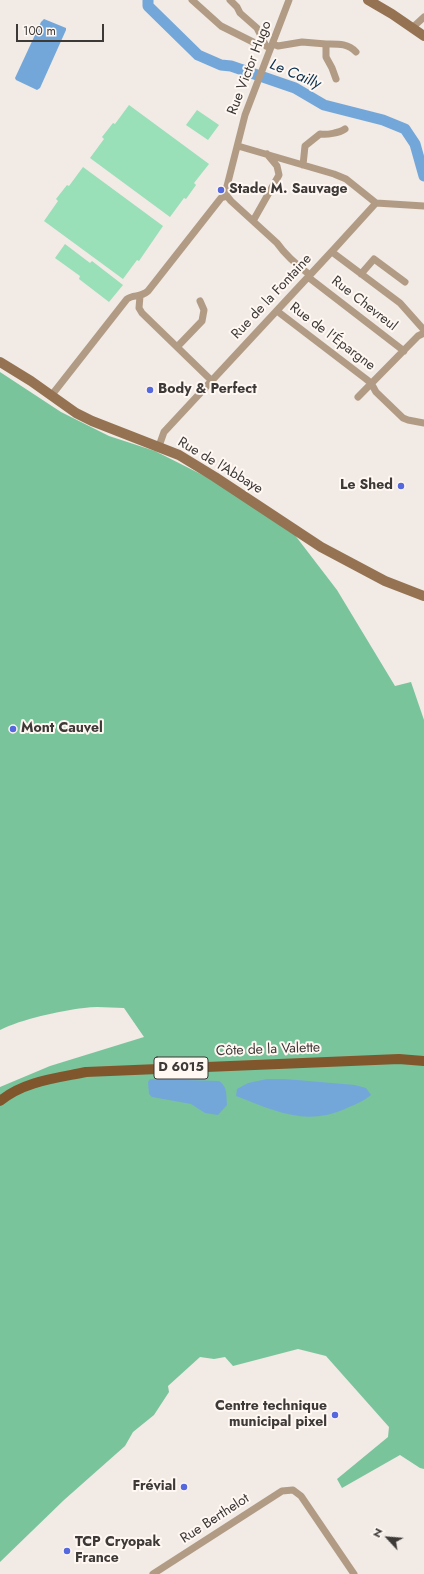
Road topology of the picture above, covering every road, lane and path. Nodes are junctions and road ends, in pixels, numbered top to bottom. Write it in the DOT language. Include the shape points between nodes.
graph roads {
  1 [pos="192,0"];
  2 [pos="230,0"];
  3 [pos="289,0"];
  4 [pos="368,0"];
  5 [pos="424,17"];
  6 [pos="412,28"];
  7 [pos="424,36"];
  8 [pos="264,44"];
  9 [pos="326,44"];
  10 [pos="271,47"];
  11 [pos="356,52"];
  12 [pos="336,79"];
  13 [pos="345,129"];
  14 [pos="238,146"];
  15 [pos="267,154"];
  16 [pos="303,165"];
  17 [pos="227,196"];
  18 [pos="376,202"];
  19 [pos="424,206"];
  20 [pos="253,222"];
  21 [pos="332,252"];
  22 [pos="361,274"];
  23 [pos="309,276"];
  24 [pos="405,282"];
  25 [pos="140,296"];
  26 [pos="200,301"];
  27 [pos="277,311"];
  28 [pos="424,330"];
  29 [pos="424,333"];
  30 [pos="177,347"];
  31 [pos="404,351"];
  32 [pos="0,362"];
  33 [pos="212,381"];
  34 [pos="372,383"];
  35 [pos="51,396"];
  36 [pos="358,397"];
  37 [pos="424,423"];
  38 [pos="159,446"];
  39 [pos="424,596"];
  40 [pos="424,1061"];
  41 [pos="0,1102"];
  42 [pos="153,1574"];
  43 [pos="354,1574"];
  1 -- 8 [label="street" via="221,26 255,43"];
  2 -- 8 [label="street" via="240,13 258,28"];
  3 -- 10 [label="street, Rue Victor Hugo"];
  4 -- 6 [label="street"];
  5 -- 6 [label="street"];
  6 -- 7 [label="street"];
  8 -- 10 [label="street" via="267,49"];
  9 -- 10 [label="street" via="302,42"];
  9 -- 11 [label="street" via="352,46"];
  9 -- 12 [label="street" via="326,57"];
  10 -- 14 [label="street, Rue Victor Hugo" via="245,116"];
  13 -- 16 [label="street" via="340,133 320,134 310,142 306,146"];
  14 -- 15 [label="street"];
  14 -- 17 [label="street, Rue Victor Hugo" via="226,190"];
  15 -- 16 [label="street"];
  15 -- 20 [label="street" via="277,166 279,175"];
  16 -- 18 [label="street" via="346,179"];
  17 -- 20 [label="street, Rue Chevreul"];
  17 -- 25 [label="street" via="221,198 154,286"];
  18 -- 19 [label="street"];
  18 -- 21 [label="street, Rue de la Fontaine"];
  20 -- 23 [label="street, Rue Chevreul"];
  21 -- 22 [label="street"];
  21 -- 23 [label="street, Rue de la Fontaine"];
  22 -- 24 [label="street" via="374,259"];
  22 -- 28 [label="street" via="400,303"];
  23 -- 27 [label="street, Rue de la Fontaine"];
  23 -- 31 [label="street, Rue Chevreul"];
  25 -- 30 [label="street" via="139,308 142,313"];
  25 -- 35 [label="street" via="131,296 127,299"];
  26 -- 30 [label="street" via="204,310 202,321"];
  27 -- 33 [label="street, Rue de la Fontaine"];
  27 -- 34 [label="street, Rue de l'Épargne"];
  29 -- 31 [label="street"];
  30 -- 33 [label="street"];
  31 -- 34 [label="street"];
  32 -- 35 [label="street, Rue de l'Abbaye"];
  33 -- 38 [label="street, Rue de la Fontaine" via="164,432"];
  34 -- 36 [label="street"];
  34 -- 37 [label="street, Rue de l'Épargne" via="376,392 403,418"];
  35 -- 38 [label="street, Rue de l'Abbaye" via="92,421"];
  38 -- 39 [label="street, Rue de l'Abbaye" via="199,467 332,553 385,581"];
  40 -- 41 [label="main road, Côte de la Valette / D 6015" via="399,1059 86,1072 39,1082 20,1089"];
  42 -- 43 [label="street, Rue Berthelot" via="282,1491 293,1490 305,1500"];
}
